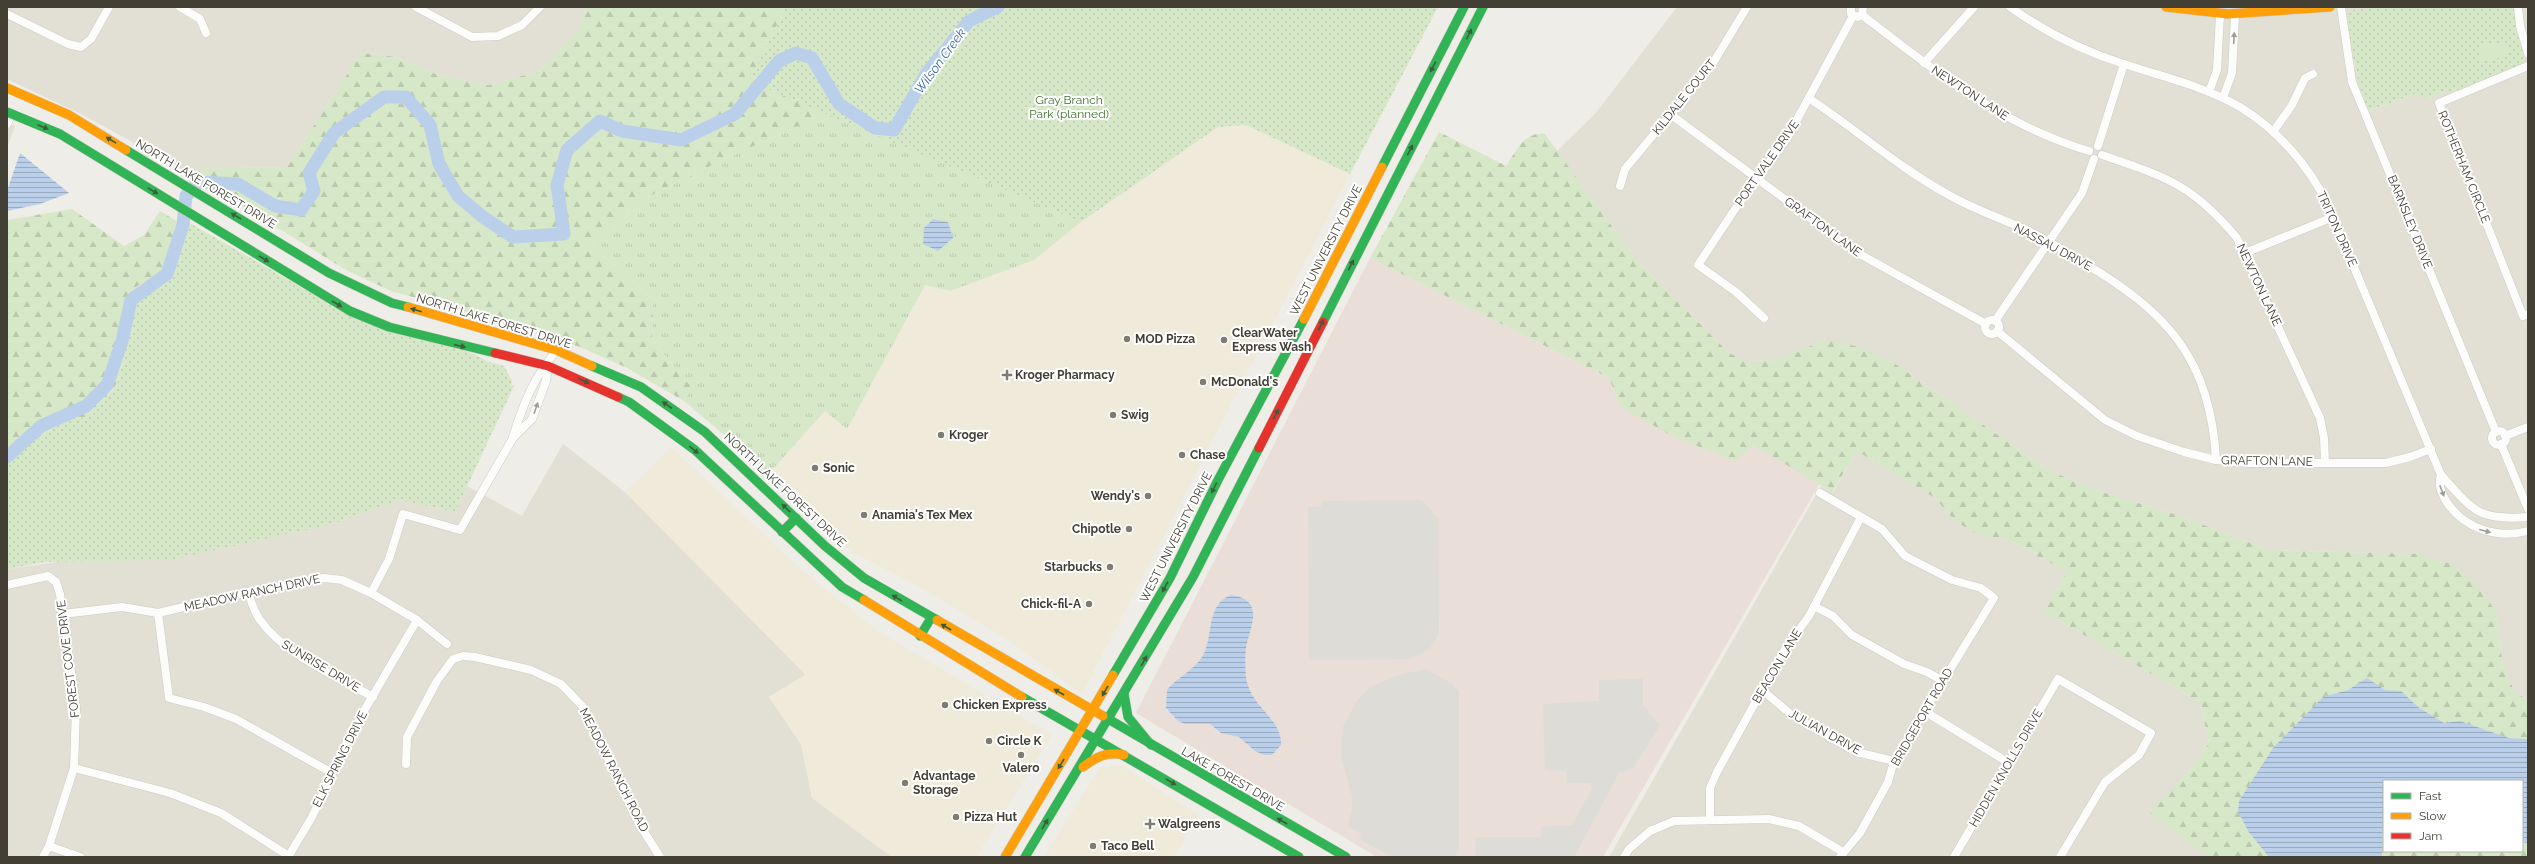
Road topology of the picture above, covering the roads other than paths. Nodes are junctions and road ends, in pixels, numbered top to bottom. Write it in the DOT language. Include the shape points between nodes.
graph roads {
  1 [pos="108,7"];
  2 [pos="180,7"];
  3 [pos="416,7"];
  4 [pos="540,7"];
  5 [pos="1464,7"];
  6 [pos="1483,7"];
  7 [pos="1747,7"];
  8 [pos="1851,7"];
  9 [pos="1974,7"];
  10 [pos="2010,7"];
  11 [pos="2166,7"];
  12 [pos="2330,7"];
  13 [pos="2341,7"];
  14 [pos="2518,7"];
  15 [pos="2308,8"];
  16 [pos="1863,11"];
  17 [pos="7,14"];
  18 [pos="2220,15"];
  19 [pos="2235,15"];
  20 [pos="1854,16"];
  21 [pos="206,33"];
  22 [pos="2528,53"];
  23 [pos="2219,60"];
  24 [pos="2233,61"];
  25 [pos="1924,63"];
  26 [pos="2124,64"];
  27 [pos="2528,66"];
  28 [pos="2313,74"];
  29 [pos="7,88"];
  30 [pos="2209,92"];
  31 [pos="2223,98"];
  32 [pos="1810,99"];
  33 [pos="9,113"];
  34 [pos="1670,114"];
  35 [pos="7,124"];
  36 [pos="2273,132"];
  37 [pos="2098,146"];
  38 [pos="2089,152"];
  39 [pos="2098,157"];
  40 [pos="1383,164"];
  41 [pos="1758,179"];
  42 [pos="1620,186"];
  43 [pos="2333,217"];
  44 [pos="2050,243"];
  45 [pos="2245,253"];
  46 [pos="1333,300"];
  47 [pos="2528,314"];
  48 [pos="1764,318"];
  49 [pos="1995,322"];
  50 [pos="1986,324"];
  51 [pos="1997,331"];
  52 [pos="556,350"];
  53 [pos="548,366"];
  54 [pos="2528,427"];
  55 [pos="2496,432"];
  56 [pos="2505,436"];
  57 [pos="513,438"];
  58 [pos="2502,444"];
  59 [pos="2431,449"];
  60 [pos="2216,460"];
  61 [pos="2325,461"];
  62 [pos="2441,475"];
  63 [pos="1820,493"];
  64 [pos="2468,506"];
  65 [pos="2528,509"];
  66 [pos="1861,517"];
  67 [pos="2528,517"];
  68 [pos="796,518"];
  69 [pos="2460,518"];
  70 [pos="2528,531"];
  71 [pos="782,532"];
  72 [pos="7,585"];
  73 [pos="248,592"];
  74 [pos="371,593"];
  75 [pos="1814,606"];
  76 [pos="158,613"];
  77 [pos="63,614"];
  78 [pos="931,618"];
  79 [pos="417,620"];
  80 [pos="920,636"];
  81 [pos="448,644"];
  82 [pos="1943,681"];
  83 [pos="1762,690"];
  84 [pos="1124,694"];
  85 [pos="373,697"];
  86 [pos="1924,711"];
  87 [pos="1093,712"];
  88 [pos="1108,720"];
  89 [pos="1081,730"];
  90 [pos="1097,739"];
  91 [pos="1151,745"];
  92 [pos="1124,755"];
  93 [pos="1894,761"];
  94 [pos="2009,763"];
  95 [pos="406,764"];
  96 [pos="74,768"];
  97 [pos="332,773"];
  98 [pos="1076,773"];
  99 [pos="1710,820"];
  100 [pos="49,846"];
  101 [pos="1842,854"];
  102 [pos="289,856"];
  103 [pos="43,857"];
  104 [pos="80,857"];
  105 [pos="660,857"];
  106 [pos="1005,857"];
  107 [pos="1025,857"];
  108 [pos="1299,857"];
  109 [pos="1346,857"];
  110 [pos="1624,857"];
  111 [pos="1954,857"];
  112 [pos="2060,857"];
  1 -- 17 [label="street" via="91,39 81,47 68,44"];
  2 -- 21 [label="street" via="200,19"];
  3 -- 4 [label="street" via="472,36 498,36 522,25"];
  5 -- 40 [label="main road, WEST UNIVERSITY DRIVE, one-way"];
  46 -- 6 [label="main road, one-way"];
  7 -- 34 [label="street, KILDALE COURT" via="1721,52"];
  8 -- 20 [label="street" via="1850,12"];
  9 -- 25 [label="street"];
  10 -- 26 [label="street, TRITON DRIVE" via="2060,37"];
  11 -- 18 [label="main road"];
  12 -- 15 [label="main road"];
  13 -- 55 [label="street, BARNSLEY DRIVE" via="2352,82"];
  14 -- 22 [label="street" via="2520,26"];
  15 -- 19 [label="main road"];
  16 -- 20 [label="street"];
  16 -- 25 [label="street, NEWTON LANE"];
  18 -- 19 [label="main road"];
  18 -- 23 [label="street"];
  24 -- 19 [label="street, one-way"];
  20 -- 32 [label="street, PORT VALE DRIVE"];
  23 -- 24 [label="street"];
  23 -- 30 [label="street"];
  24 -- 31 [label="street" via="2230,81"];
  25 -- 38 [label="street, NEWTON LANE" via="1998,114 2049,138"];
  26 -- 30 [label="street, TRITON DRIVE"];
  26 -- 37 [label="street"];
  27 -- 47 [label="street, ROTHERHAM CIRCLE" via="2439,103 2523,316"];
  28 -- 36 [label="street" via="2305,78 2292,105"];
  52 -- 29 [label="main road, NORTH LAKE FOREST DRIVE, one-way" via="392,303 329,273 69,115"];
  30 -- 31 [label="street, TRITON DRIVE"];
  31 -- 36 [label="street, TRITON DRIVE"];
  32 -- 41 [label="street, PORT VALE DRIVE" via="1784,143"];
  32 -- 44 [label="street, NASSAU DRIVE" via="1948,195"];
  33 -- 35 [label="street"];
  33 -- 53 [label="main road, one-way" via="60,134 350,312 389,328"];
  34 -- 41 [label="street, GRAFTON LANE"];
  34 -- 42 [label="street, KILDALE COURT" via="1625,169"];
  36 -- 43 [label="street, TRITON DRIVE" via="2312,177"];
  37 -- 38 [label="street" via="2091,148"];
  37 -- 39 [label="street"];
  38 -- 39 [label="street" via="2089,156"];
  39 -- 44 [label="street" via="2082,193"];
  39 -- 45 [label="street, NEWTON LANE" via="2165,177 2188,189 2217,215 2237,238"];
  40 -- 46 [label="main road" via="1382,181 1329,285"];
  40 -- 87 [label="main road, WEST UNIVERSITY DRIVE, one-way" via="1298,333 1218,480 1170,578"];
  41 -- 48 [label="street, PORT VALE DRIVE" via="1732,212 1698,265 1746,300"];
  41 -- 50 [label="street, GRAFTON LANE" via="1870,260"];
  43 -- 45 [label="street"];
  43 -- 59 [label="street, TRITON DRIVE"];
  44 -- 49 [label="street"];
  44 -- 60 [label="street, NASSAU DRIVE" via="2134,294 2171,330 2192,363 2202,386 2212,424"];
  45 -- 61 [label="street, NEWTON LANE" via="2320,418"];
  84 -- 46 [label="main road, one-way" via="1193,577"];
  49 -- 50 [label="street" via="1990,321"];
  49 -- 51 [label="street" via="1998,326"];
  50 -- 51 [label="street" via="1985,328 1989,333"];
  51 -- 60 [label="street, GRAFTON LANE" via="2105,420 2152,442"];
  52 -- 53 [label="street"];
  68 -- 52 [label="main road, NORTH LAKE FOREST DRIVE, one-way" via="705,432 641,387"];
  53 -- 57 [label="street" via="538,377 519,416"];
  57 -- 53 [label="street, one-way" via="532,419 546,381"];
  53 -- 71 [label="main road, one-way" via="629,402 695,450"];
  54 -- 56 [label="street"];
  55 -- 56 [label="street" via="2501,432"];
  55 -- 58 [label="street, BARNSLEY DRIVE" via="2492,441 2495,444"];
  56 -- 58 [label="street"];
  57 -- 74 [label="street" via="460,530 403,514 389,559"];
  58 -- 65 [label="street, BARNSLEY DRIVE"];
  59 -- 61 [label="street, GRAFTON LANE" via="2386,463"];
  59 -- 62 [label="street, TRITON DRIVE"];
  60 -- 61 [label="street, GRAFTON LANE" via="2248,463"];
  62 -- 64 [label="street, TRITON DRIVE"];
  62 -- 69 [label="street, TRITON DRIVE, one-way" via="2439,483 2443,496 2452,511"];
  63 -- 66 [label="street"];
  64 -- 67 [label="street, TRITON DRIVE" via="2492,517"];
  64 -- 69 [label="street"];
  66 -- 75 [label="street, BEACON LANE"];
  66 -- 82 [label="street, BRIDGEPORT ROAD" via="1882,529 1906,556 1952,580 1981,588 1994,598"];
  68 -- 71 [label="main road"];
  78 -- 68 [label="main road, NORTH LAKE FOREST DRIVE, one-way" via="864,578"];
  69 -- 70 [label="street, TRITON DRIVE, one-way" via="2487,532 2517,534"];
  71 -- 80 [label="main road" via="842,587"];
  72 -- 77 [label="street, FOREST COVE DRIVE" via="38,577 52,578 60,594"];
  73 -- 74 [label="street, MEADOW RANCH DRIVE" via="324,578 342,580"];
  73 -- 76 [label="street, MEADOW RANCH DRIVE"];
  73 -- 85 [label="street, SUNRISE DRIVE" via="259,619 274,637 290,650"];
  74 -- 79 [label="street, MEADOW RANCH DRIVE"];
  75 -- 82 [label="street" via="1834,616 1852,635 1904,664"];
  75 -- 83 [label="street, BEACON LANE" via="1783,652"];
  76 -- 77 [label="street, MEADOW RANCH DRIVE" via="122,607"];
  76 -- 97 [label="street" via="169,698 236,719"];
  77 -- 96 [label="street, FOREST COVE DRIVE" via="76,708"];
  78 -- 80 [label="main road"];
  87 -- 78 [label="main road, NORTH LAKE FOREST DRIVE, one-way"];
  79 -- 81 [label="street, MEADOW RANCH DRIVE"];
  79 -- 85 [label="street, ELK SPRING DRIVE"];
  80 -- 89 [label="main road"];
  82 -- 86 [label="street, BRIDGEPORT ROAD"];
  83 -- 93 [label="street, JULIAN DRIVE" via="1793,716 1856,752"];
  83 -- 99 [label="street, BEACON LANE" via="1710,788"];
  84 -- 88 [label="main road"];
  84 -- 91 [label="main road" via="1124,710 1130,723"];
  85 -- 97 [label="street, ELK SPRING DRIVE" via="350,735"];
  86 -- 93 [label="street, BRIDGEPORT ROAD"];
  86 -- 94 [label="street"];
  87 -- 88 [label="main road, NORTH LAKE FOREST DRIVE"];
  87 -- 89 [label="main road, WEST UNIVERSITY DRIVE"];
  88 -- 90 [label="main road"];
  88 -- 91 [label="main road, LAKE FOREST DRIVE"];
  89 -- 90 [label="main road"];
  89 -- 106 [label="main road, WEST UNIVERSITY DRIVE, one-way"];
  90 -- 92 [label="main road"];
  90 -- 98 [label="main road"];
  109 -- 91 [label="main road, LAKE FOREST DRIVE, one-way"];
  92 -- 98 [label="main road" via="1100,755"];
  92 -- 108 [label="main road, one-way"];
  93 -- 101 [label="street, BRIDGEPORT ROAD" via="1888,782 1860,833"];
  94 -- 111 [label="street, HIDDEN KNOLLS DRIVE"];
  94 -- 112 [label="street, HIDDEN KNOLLS DRIVE" via="2058,679 2151,733 2139,755 2105,782"];
  95 -- 105 [label="street, MEADOW RANCH ROAD" via="407,737 437,681 453,659 463,656 531,670 561,684 584,708 638,822"];
  96 -- 100 [label="street, FOREST COVE DRIVE"];
  96 -- 102 [label="street" via="170,793 221,814"];
  97 -- 102 [label="street, ELK SPRING DRIVE" via="312,817"];
  107 -- 98 [label="main road, one-way"];
  99 -- 101 [label="street" via="1769,818 1799,826"];
  99 -- 110 [label="street" via="1674,821 1650,831 1629,849"];
  100 -- 103 [label="street, FOREST COVE DRIVE"];
  100 -- 104 [label="street"];
}
